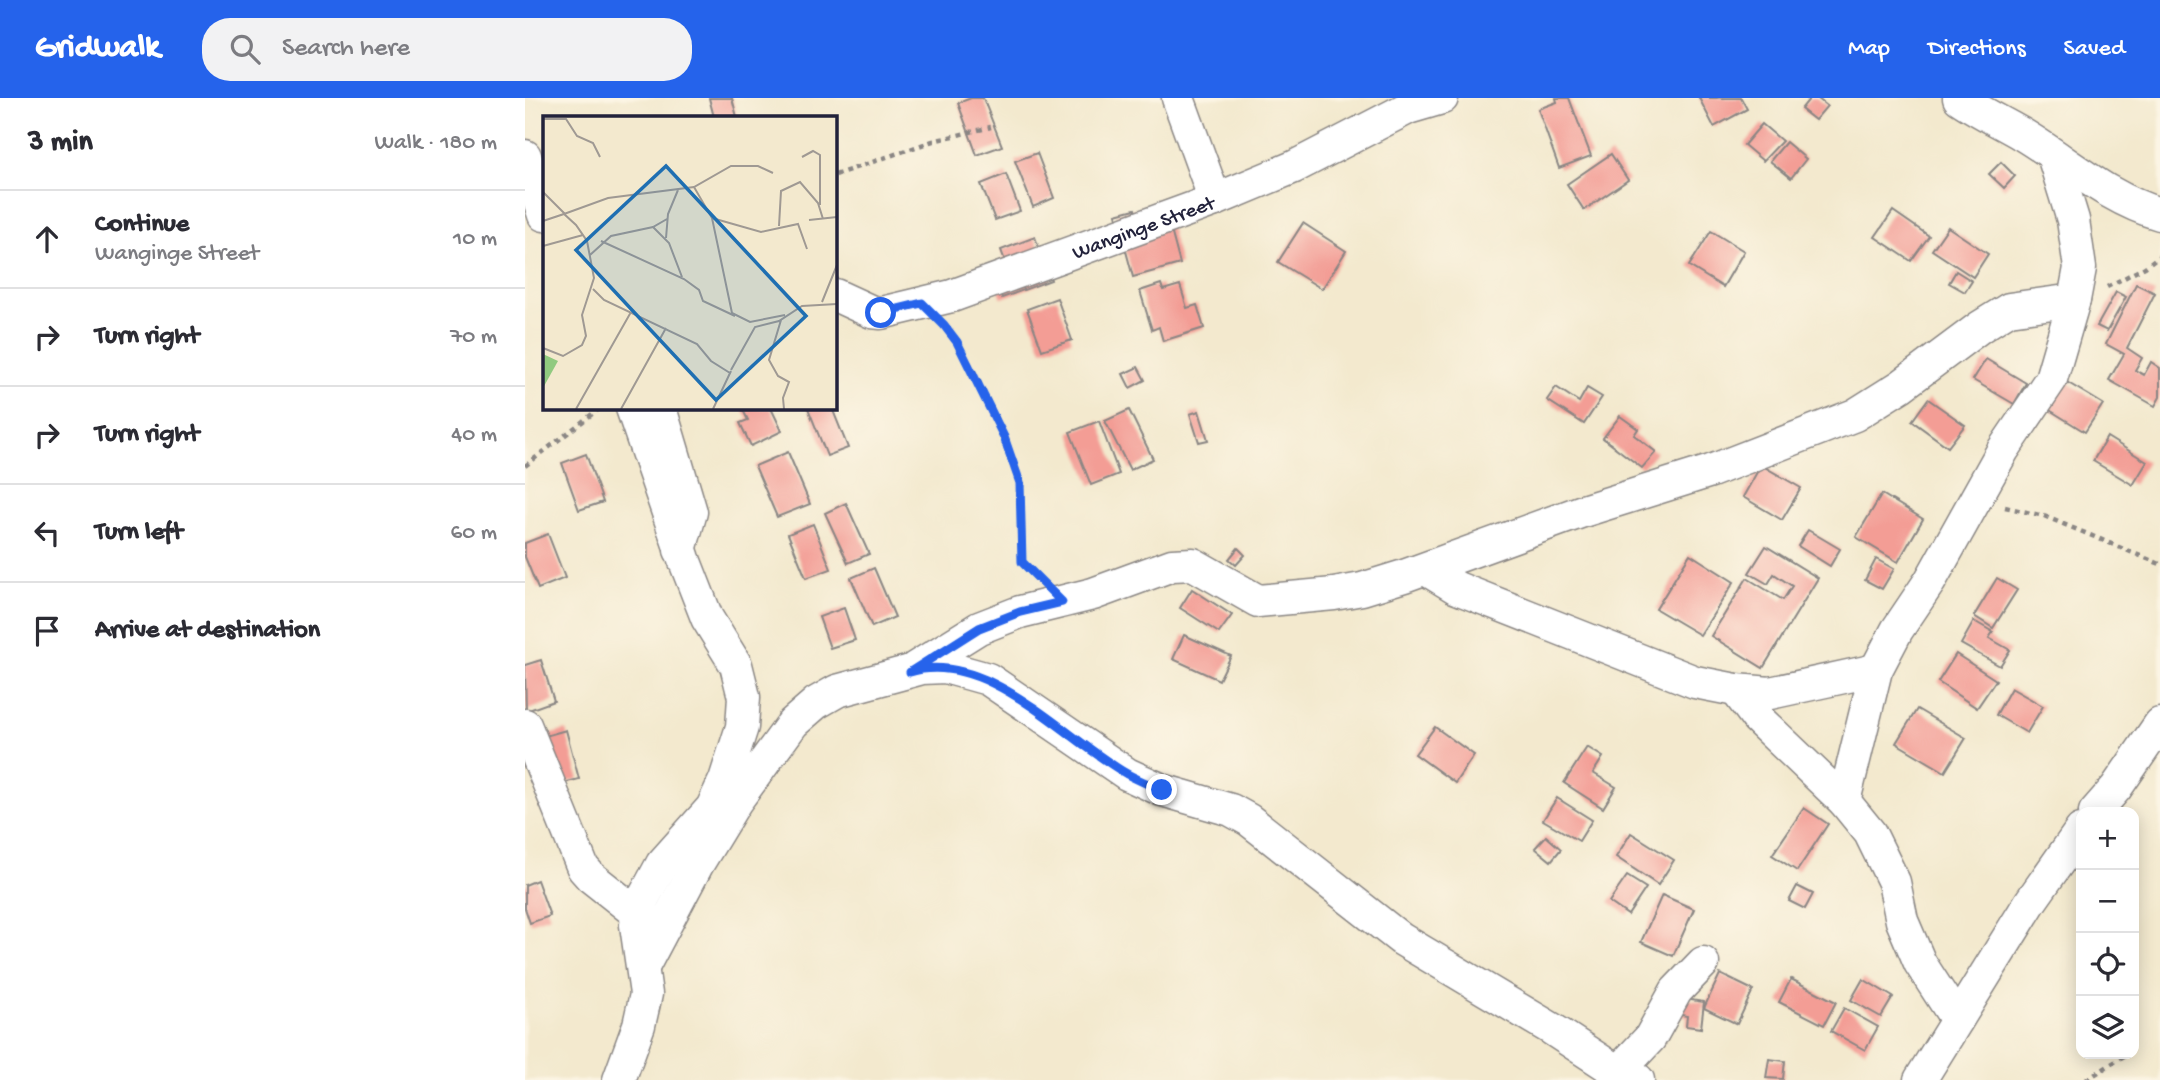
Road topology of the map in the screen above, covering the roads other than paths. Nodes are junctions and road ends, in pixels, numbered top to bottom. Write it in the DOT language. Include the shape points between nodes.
graph roads {
  1 [pos="1178,98"];
  2 [pos="1442,98"];
  3 [pos="1959,98"];
  4 [pos="2053,155"];
  5 [pos="525,156"];
  6 [pos="1215,200"];
  7 [pos="543,212"];
  8 [pos="2160,214"];
  9 [pos="837,296"];
  10 [pos="2074,300"];
  11 [pos="633,410"];
  12 [pos="661,410"];
  13 [pos="680,550"];
  14 [pos="1426,569"];
  15 [pos="1875,670"];
  16 [pos="910,672"];
  17 [pos="1737,690"];
  18 [pos="2160,724"];
  19 [pos="525,725"];
  20 [pos="1844,802"];
  21 [pos="2099,807"];
  22 [pos="2076,837"];
  23 [pos="639,915"];
  24 [pos="1703,963"];
  25 [pos="643,967"];
  26 [pos="1957,1020"];
  27 [pos="1614,1075"];
  28 [pos="619,1080"];
  29 [pos="1920,1080"];
  1 -- 6 [label="street"];
  2 -- 6 [label="street, Wanginge Street" via="1408,108 1294,167"];
  3 -- 4 [label="street"];
  4 -- 8 [label="street" via="2093,183"];
  4 -- 10 [label="street" via="2073,220 2080,268"];
  5 -- 7 [label="street"];
  6 -- 9 [label="street, Wanginge Street" via="953,296 871,312"];
  10 -- 14 [label="street" via="2009,309 1855,415 1711,471 1583,511"];
  10 -- 15 [label="street" via="2051,379 2003,450"];
  11 -- 13 [label="street"];
  12 -- 13 [label="street" via="691,512"];
  13 -- 23 [label="street" via="707,618 736,665 744,697 742,727 712,808 662,864"];
  14 -- 16 [label="street" via="1362,589 1269,601 1252,598 1193,564 1172,565 979,628"];
  14 -- 17 [label="street" via="1457,588 1658,669"];
  15 -- 17 [label="street" via="1770,693"];
  15 -- 20 [label="street"];
  16 -- 25 [label="street" via="837,691 793,723 710,844"];
  16 -- 27 [label="street" via="945,667 988,679 1127,774 1249,820 1401,939 1552,1029"];
  17 -- 20 [label="street" via="1757,718"];
  18 -- 21 [label="street"];
  19 -- 23 [label="street" via="583,868"];
  20 -- 26 [label="street" via="1870,833 1894,881 1902,921 1920,963"];
  22 -- 26 [label="street"];
  23 -- 25 [label="street" via="636,925"];
  24 -- 27 [label="street" via="1676,991 1650,1038"];
  25 -- 28 [label="street" via="646,994"];
  26 -- 29 [label="street"];
}
